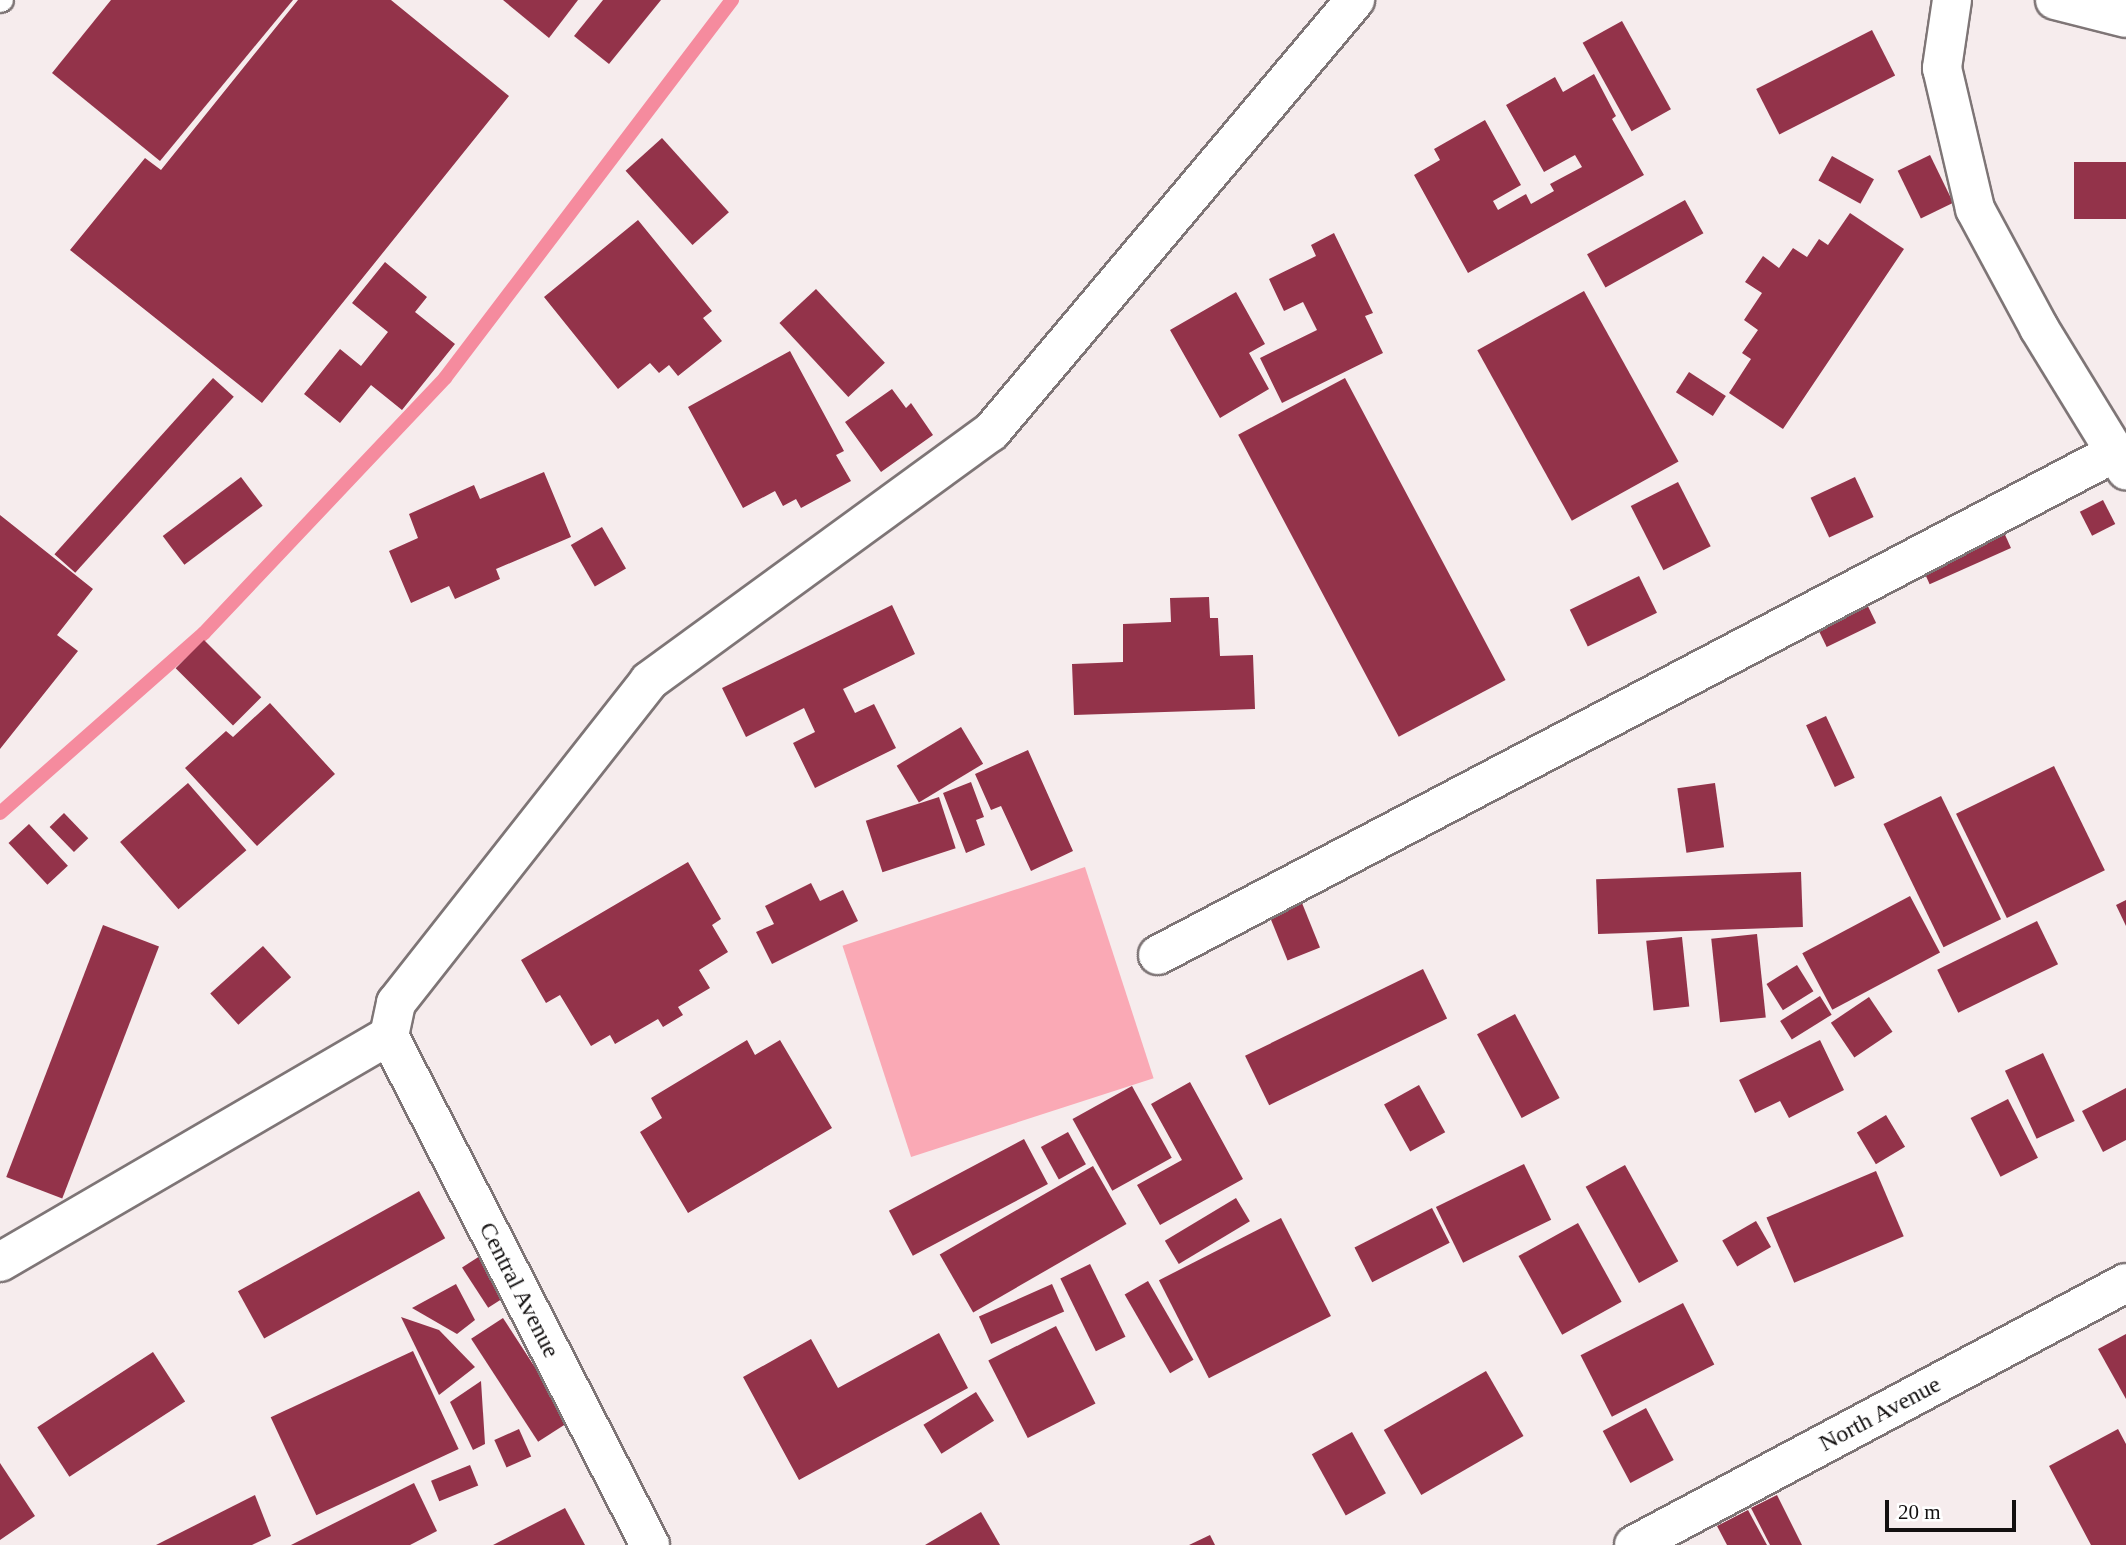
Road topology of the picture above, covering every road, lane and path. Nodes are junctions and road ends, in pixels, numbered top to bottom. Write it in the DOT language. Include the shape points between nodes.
graph roads {
  1 [pos="1355,0"];
  2 [pos="1952,0"];
  3 [pos="2055,0"];
  4 [pos="2126,18"];
  5 [pos="2121,461"];
  6 [pos="1158,956"];
  7 [pos="389,1036"];
  8 [pos="0,1262"];
  9 [pos="2126,1283"];
  10 [pos="650,1545"];
  11 [pos="1634,1545"];
  1 -- 7 [label="street" via="991,432 649,681 396,1003"];
  2 -- 5 [label="street" via="1942,68 1975,209 2039,328"];
  3 -- 4 [label="street"];
  5 -- 6 [label="street"];
  7 -- 8 [label="street"];
  7 -- 10 [label="street, Central Avenue"];
  9 -- 11 [label="street, North Avenue"];
}
